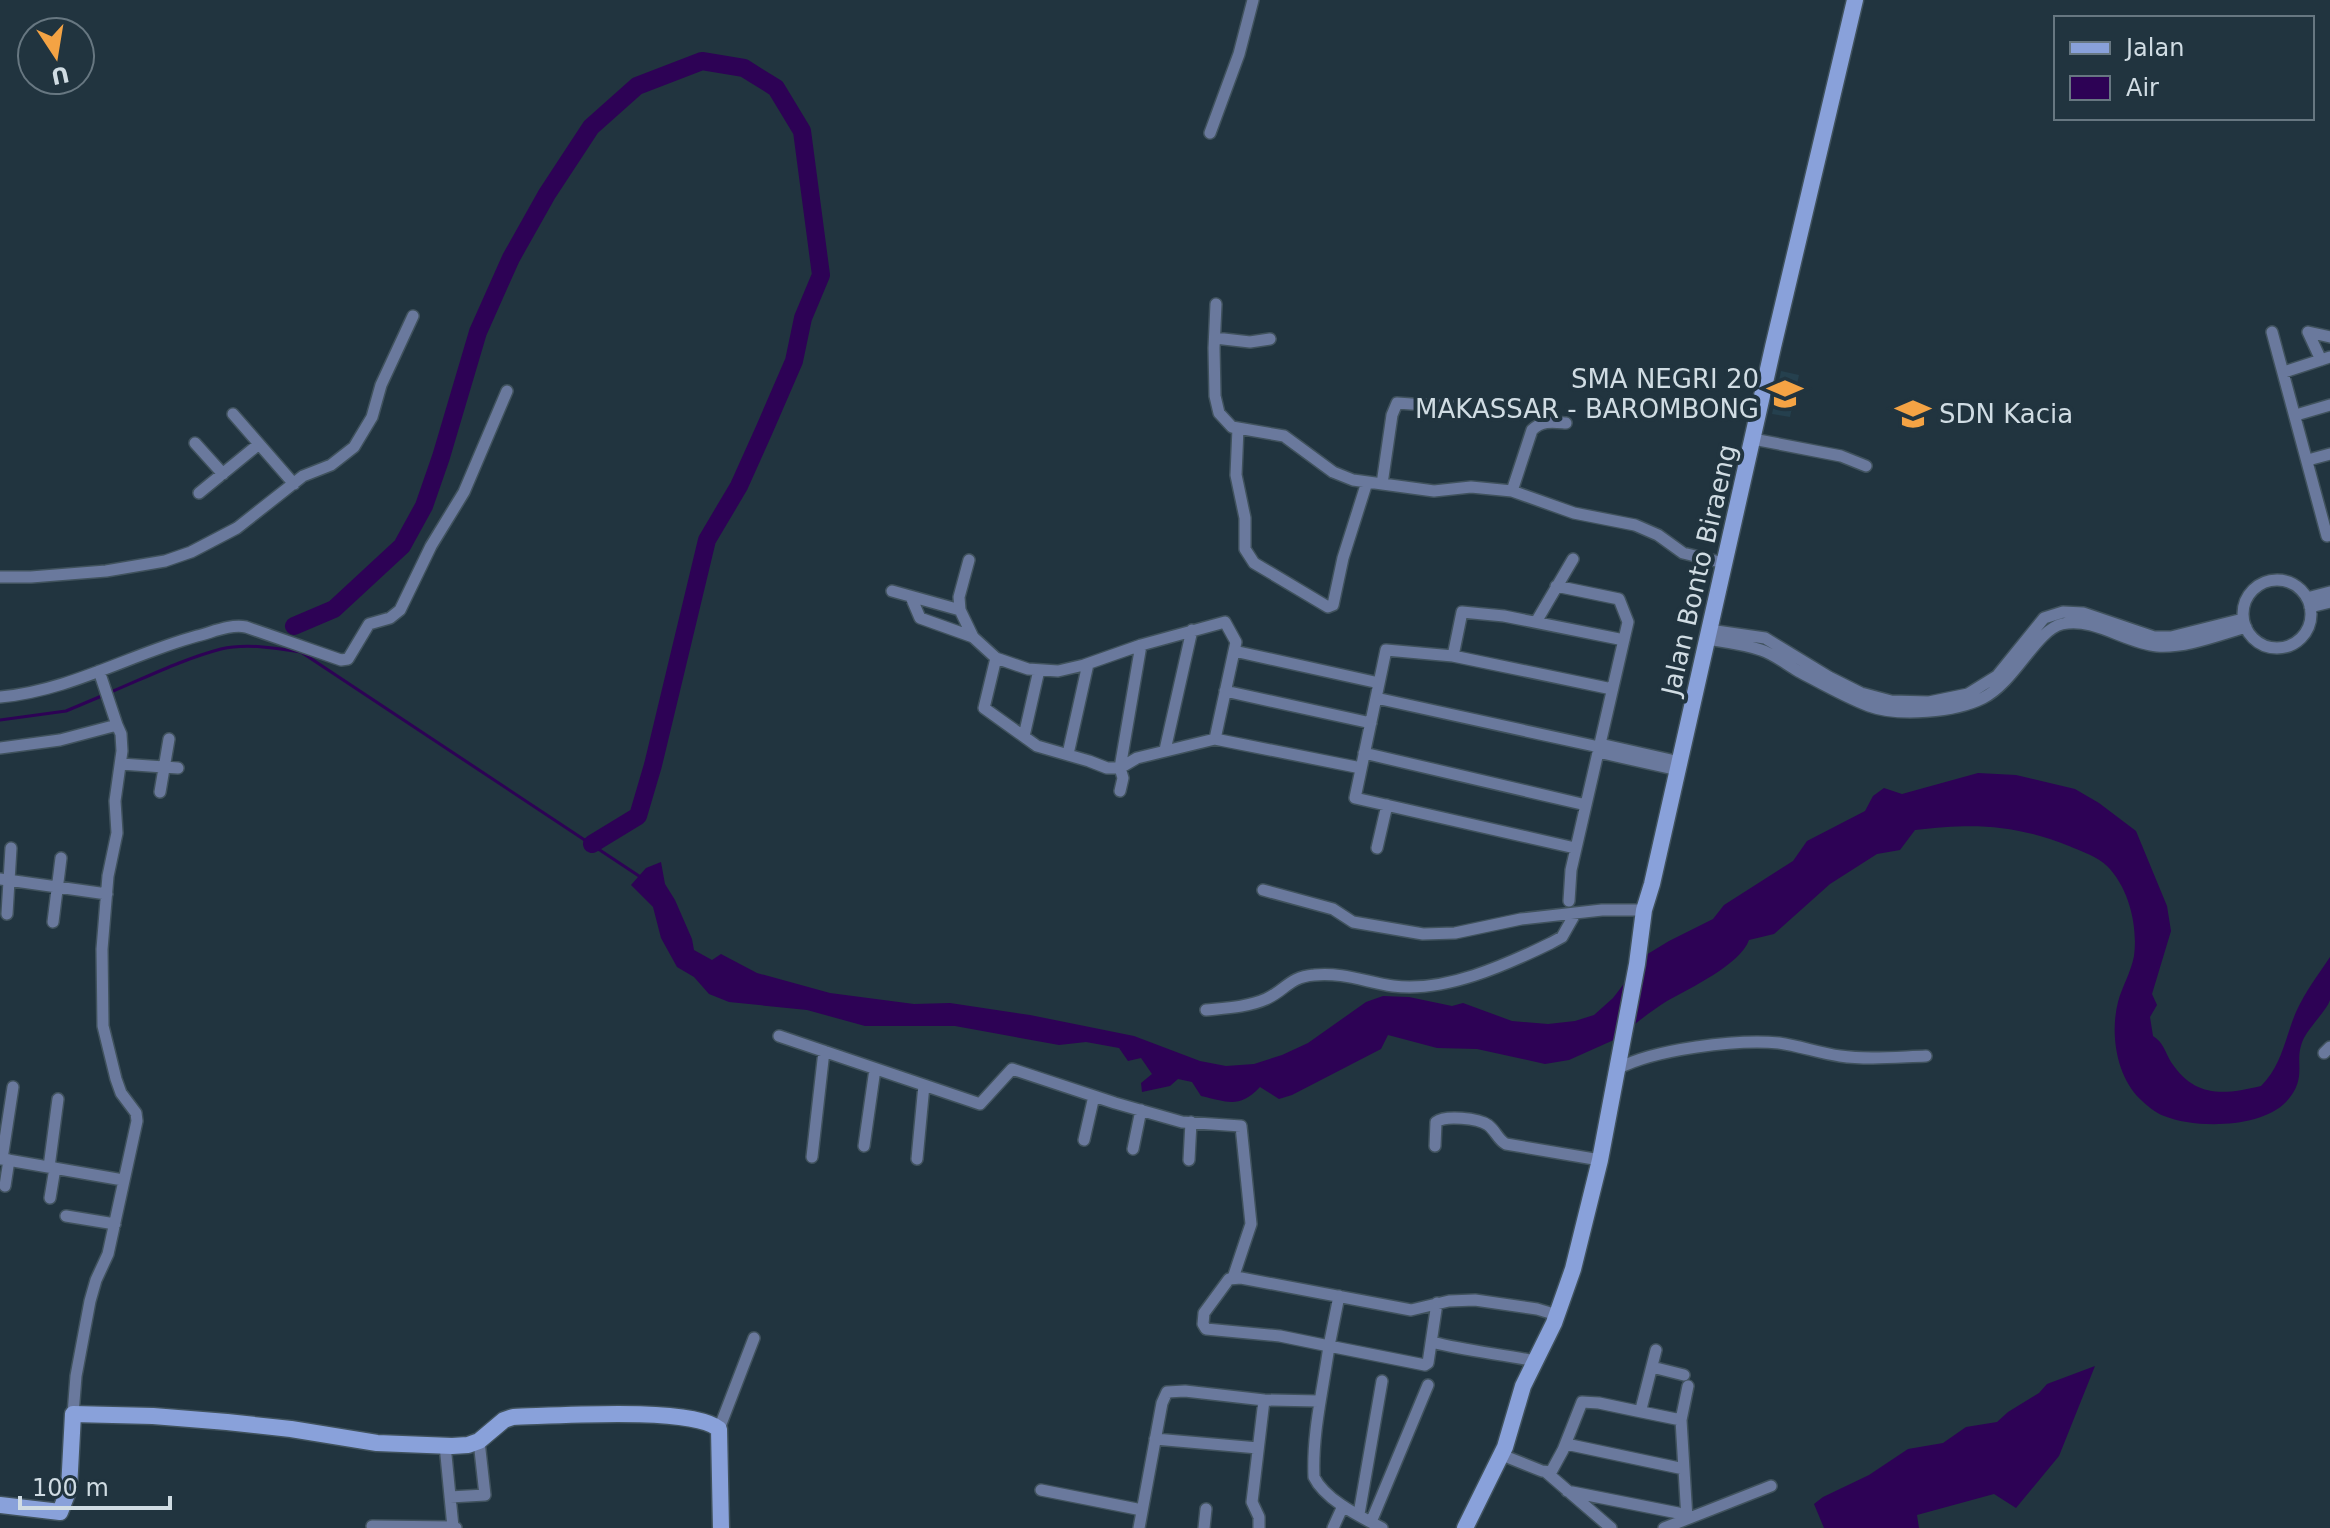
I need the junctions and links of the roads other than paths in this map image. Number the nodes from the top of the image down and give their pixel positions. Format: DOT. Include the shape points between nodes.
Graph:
graph roads {
  1 [pos="1253,0"];
  2 [pos="1855,0"];
  3 [pos="1210,133"];
  4 [pos="1216,304"];
  5 [pos="413,316"];
  6 [pos="2272,332"];
  7 [pos="2330,337"];
  8 [pos="1215,338"];
  9 [pos="1270,339"];
  10 [pos="2325,359"];
  11 [pos="2284,372"];
  12 [pos="507,391"];
  13 [pos="2330,405"];
  14 [pos="1454,407"];
  15 [pos="233,414"];
  16 [pos="2296,415"];
  17 [pos="1566,423"];
  18 [pos="1238,428"];
  19 [pos="1753,439"];
  20 [pos="195,443"];
  21 [pos="259,444"];
  22 [pos="2330,454"];
  23 [pos="2308,460"];
  24 [pos="1866,466"];
  25 [pos="223,474"];
  26 [pos="1367,482"];
  27 [pos="294,484"];
  28 [pos="1382,484"];
  29 [pos="1512,491"];
  30 [pos="199,493"];
  31 [pos="2326,510"];
  32 [pos="2327,536"];
  33 [pos="1573,559"];
  34 [pos="969,560"];
  35 [pos="1724,563"];
  36 [pos="0,577"];
  37 [pos="1556,586"];
  38 [pos="892,591"];
  39 [pos="2330,592"];
  40 [pos="911,597"];
  41 [pos="2308,602"];
  42 [pos="2330,602"];
  43 [pos="960,610"];
  44 [pos="1536,622"];
  45 [pos="2245,623"];
  46 [pos="1192,630"];
  47 [pos="1708,634"];
  48 [pos="973,637"];
  49 [pos="1624,640"];
  50 [pos="1141,645"];
  51 [pos="1234,651"];
  52 [pos="1453,656"];
  53 [pos="996,658"];
  54 [pos="1088,664"];
  55 [pos="1039,670"];
  56 [pos="100,676"];
  57 [pos="1379,683"];
  58 [pos="1612,689"];
  59 [pos="1225,691"];
  60 [pos="0,697"];
  61 [pos="1376,698"];
  62 [pos="115,722"];
  63 [pos="1371,723"];
  64 [pos="1024,736"];
  65 [pos="169,739"];
  66 [pos="1215,739"];
  67 [pos="0,748"];
  68 [pos="1599,748"];
  69 [pos="1165,750"];
  70 [pos="1364,753"];
  71 [pos="1068,754"];
  72 [pos="121,764"];
  73 [pos="1679,766"];
  74 [pos="164,767"];
  75 [pos="178,768"];
  76 [pos="1120,768"];
  77 [pos="1361,768"];
  78 [pos="1120,791"];
  79 [pos="160,792"];
  80 [pos="1387,805"];
  81 [pos="1586,805"];
  82 [pos="11,848"];
  83 [pos="1377,848"];
  84 [pos="1575,848"];
  85 [pos="61,858"];
  86 [pos="5,880"];
  87 [pos="57,886"];
  88 [pos="1263,890"];
  89 [pos="107,894"];
  90 [pos="1569,901"];
  91 [pos="1644,910"];
  92 [pos="7,914"];
  93 [pos="1575,914"];
  94 [pos="53,922"];
  95 [pos="1206,1010"];
  96 [pos="779,1036"];
  97 [pos="824,1051"];
  98 [pos="1926,1056"];
  99 [pos="875,1069"];
  100 [pos="1617,1069"];
  101 [pos="924,1085"];
  102 [pos="13,1087"];
  103 [pos="1094,1096"];
  104 [pos="58,1099"];
  105 [pos="1141,1110"];
  106 [pos="1191,1122"];
  107 [pos="1084,1140"];
  108 [pos="864,1146"];
  109 [pos="1435,1146"];
  110 [pos="1133,1149"];
  111 [pos="812,1157"];
  112 [pos="917,1159"];
  113 [pos="9,1160"];
  114 [pos="1189,1160"];
  115 [pos="1600,1160"];
  116 [pos="52,1168"];
  117 [pos="123,1180"];
  118 [pos="5,1186"];
  119 [pos="50,1198"];
  120 [pos="66,1216"];
  121 [pos="115,1224"];
  122 [pos="1233,1278"];
  123 [pos="1339,1296"];
  124 [pos="1437,1303"];
  125 [pos="1557,1315"];
  126 [pos="754,1338"];
  127 [pos="1432,1342"];
  128 [pos="1329,1346"];
  129 [pos="1656,1350"];
  130 [pos="1535,1361"];
  131 [pos="1652,1367"];
  132 [pos="1382,1381"];
  133 [pos="1428,1385"];
  134 [pos="1264,1400"];
  135 [pos="1319,1401"];
  136 [pos="1637,1411"];
  137 [pos="73,1414"];
  138 [pos="1681,1420"];
  139 [pos="719,1429"];
  140 [pos="1155,1439"];
  141 [pos="479,1441"];
  142 [pos="1566,1444"];
  143 [pos="445,1445"];
  144 [pos="1258,1448"];
  145 [pos="1502,1455"];
  146 [pos="1684,1469"];
  147 [pos="1546,1472"];
  148 [pos="1771,1486"];
  149 [pos="1041,1490"];
  150 [pos="1567,1491"];
  151 [pos="450,1497"];
  152 [pos="0,1505"];
  153 [pos="1343,1506"];
  154 [pos="1206,1509"];
  155 [pos="1142,1510"];
  156 [pos="1359,1514"];
  157 [pos="1687,1519"];
  158 [pos="1377,1525"];
  159 [pos="372,1526"];
  160 [pos="420,1527"];
  161 [pos="455,1527"];
  162 [pos="721,1528"];
  163 [pos="1139,1528"];
  164 [pos="1204,1528"];
  165 [pos="1259,1528"];
  166 [pos="1333,1528"];
  167 [pos="1465,1528"];
  168 [pos="1611,1528"];
  169 [pos="1664,1528"];
  1 -- 3 [label="street"];
  2 -- 19 [label="street, Jalan Bonto Biraeng"];
  4 -- 8 [label="street"];
  5 -- 27 [label="street" via="362,436 342,458"];
  6 -- 11 [label="street"];
  7 -- 10 [label="street" via="2307,333"];
  8 -- 9 [label="street"];
  8 -- 18 [label="street" via="1217,404 1226,422"];
  10 -- 11 [label="street"];
  11 -- 16 [label="street"];
  12 -- 56 [label="street" via="464,492 400,610 369,624 348,659 236,626 177,642"];
  13 -- 16 [label="street"];
  14 -- 28 [label="street" via="1397,403"];
  15 -- 21 [label="street"];
  16 -- 23 [label="street"];
  17 -- 29 [label="street" via="1544,423 1532,430"];
  18 -- 26 [label="street" via="1284,436 1333,472"];
  18 -- 26 [label="street" via="1236,475 1247,555 1328,607 1333,605"];
  19 -- 24 [label="street"];
  19 -- 35 [label="street, Jalan Bonto Biraeng"];
  20 -- 25 [label="street"];
  21 -- 25 [label="street"];
  21 -- 27 [label="street"];
  22 -- 23 [label="street"];
  23 -- 31 [label="street"];
  25 -- 30 [label="street"];
  26 -- 28 [label="street"];
  27 -- 36 [label="street" via="237,528 177,558 106,571"];
  28 -- 29 [label="street" via="1434,491"];
  29 -- 35 [label="street" via="1574,513 1635,525 1683,553"];
  31 -- 32 [label="street"];
  33 -- 37 [label="street"];
  34 -- 43 [label="street"];
  35 -- 47 [label="street, Jalan Bonto Biraeng"];
  37 -- 44 [label="street"];
  37 -- 49 [label="street" via="1619,599 1628,622"];
  38 -- 40 [label="street"];
  39 -- 41 [label="street"];
  40 -- 43 [label="street"];
  40 -- 48 [label="street" via="920,618"];
  41 -- 42 [label="street"];
  41 -- 45 [label="street" via="2286,581 2264,583 2247,598"];
  41 -- 45 [label="street" via="2310,624 2287,647 2264,646"];
  43 -- 48 [label="street"];
  44 -- 49 [label="street"];
  44 -- 52 [label="street" via="1462,612"];
  45 -- 47 [label="street" via="2154,637 2083,613 2063,612 2044,618 1997,676 1968,694 1929,702 1861,693 1765,638"];
  46 -- 50 [label="street"];
  46 -- 51 [label="street" via="1225,622 1236,642"];
  46 -- 69 [label="street"];
  47 -- 73 [label="street, Jalan Bonto Biraeng"];
  48 -- 53 [label="street"];
  49 -- 58 [label="street"];
  50 -- 54 [label="street"];
  50 -- 76 [label="street"];
  51 -- 57 [label="street"];
  51 -- 59 [label="street"];
  52 -- 57 [label="street" via="1386,650"];
  52 -- 58 [label="street"];
  53 -- 55 [label="street"];
  53 -- 64 [label="street" via="984,708"];
  54 -- 55 [label="street"];
  54 -- 71 [label="street"];
  55 -- 64 [label="street"];
  56 -- 60 [label="street"];
  56 -- 62 [label="street"];
  57 -- 61 [label="street"];
  58 -- 68 [label="street"];
  59 -- 63 [label="street"];
  59 -- 66 [label="street"];
  61 -- 63 [label="street"];
  61 -- 68 [label="street"];
  62 -- 67 [label="street" via="60,740"];
  62 -- 72 [label="street" via="121,734"];
  63 -- 70 [label="street"];
  64 -- 71 [label="street" via="1037,746"];
  65 -- 74 [label="street"];
  66 -- 69 [label="street"];
  66 -- 77 [label="street"];
  68 -- 73 [label="street"];
  68 -- 81 [label="street"];
  69 -- 76 [label="street"];
  70 -- 77 [label="street"];
  70 -- 81 [label="street"];
  71 -- 76 [label="street"];
  72 -- 74 [label="street"];
  72 -- 89 [label="street"];
  73 -- 91 [label="street, Jalan Bonto Biraeng"];
  74 -- 75 [label="street"];
  74 -- 79 [label="street"];
  76 -- 78 [label="street"];
  77 -- 80 [label="street" via="1355,798"];
  80 -- 83 [label="street"];
  80 -- 84 [label="street"];
  81 -- 84 [label="street"];
  82 -- 86 [label="street"];
  84 -- 90 [label="street"];
  85 -- 87 [label="street"];
  86 -- 87 [label="street"];
  86 -- 92 [label="street"];
  87 -- 89 [label="street"];
  87 -- 94 [label="street"];
  88 -- 93 [label="street" via="1333,909 1353,922 1423,934"];
  89 -- 117 [label="street" via="103,1026 121,1093 137,1117"];
  91 -- 93 [label="street"];
  91 -- 100 [label="street, Jalan Bonto Biraeng"];
  93 -- 95 [label="street" via="1562,937 1451,982 1394,986 1344,975 1314,975 1292,980 1259,1002"];
  96 -- 97 [label="street"];
  97 -- 99 [label="street"];
  97 -- 111 [label="street"];
  98 -- 100 [label="street" via="1840,1056 1743,1042 1652,1056"];
  99 -- 101 [label="street"];
  99 -- 108 [label="street"];
  100 -- 115 [label="street, Jalan Bonto Biraeng"];
  101 -- 103 [label="street" via="980,1104 1012,1069"];
  101 -- 112 [label="street"];
  102 -- 113 [label="street" via="2,1159"];
  103 -- 105 [label="street"];
  103 -- 107 [label="street"];
  104 -- 116 [label="street"];
  105 -- 106 [label="street"];
  105 -- 110 [label="street"];
  106 -- 114 [label="street"];
  106 -- 122 [label="street" via="1241,1126 1251,1224"];
  109 -- 115 [label="street" via="1436,1122 1448,1118 1484,1123 1506,1144"];
  113 -- 116 [label="street"];
  113 -- 118 [label="street"];
  115 -- 125 [label="street, Jalan Bonto Biraeng"];
  116 -- 117 [label="street"];
  116 -- 119 [label="street"];
  117 -- 121 [label="street"];
  120 -- 121 [label="street"];
  121 -- 137 [label="street" via="90,1301"];
  122 -- 123 [label="street"];
  122 -- 128 [label="street" via="1204,1313 1206,1329"];
  123 -- 124 [label="street" via="1411,1310"];
  123 -- 128 [label="street"];
  124 -- 125 [label="street" via="1475,1300"];
  124 -- 127 [label="street"];
  125 -- 130 [label="street, Jalan Bonto Biraeng"];
  126 -- 139 [label="street"];
  127 -- 128 [label="street" via="1425,1365"];
  127 -- 130 [label="street"];
  128 -- 135 [label="street"];
  129 -- 131 [label="street"];
  130 -- 145 [label="street, Jalan Bonto Biraeng"];
  131 -- 136 [label="street"];
  131 -- 138 [label="street" via="1686,1381"];
  132 -- 156 [label="street"];
  133 -- 158 [label="street"];
  134 -- 135 [label="street"];
  134 -- 140 [label="street" via="1171,1390 1162,1403"];
  134 -- 144 [label="street"];
  135 -- 153 [label="street" via="1314,1477"];
  136 -- 138 [label="street"];
  136 -- 142 [label="street" via="1582,1402"];
  137 -- 143 [label="street" via="227,1422 377,1443"];
  137 -- 152 [label="street" via="69,1489 60,1512"];
  138 -- 146 [label="street"];
  139 -- 141 [label="street" via="639,1414 513,1417"];
  139 -- 162 [label="street"];
  140 -- 144 [label="street"];
  140 -- 155 [label="street"];
  141 -- 143 [label="street"];
  141 -- 151 [label="street" via="485,1495"];
  142 -- 146 [label="street"];
  142 -- 147 [label="street" via="1552,1471"];
  143 -- 151 [label="street"];
  144 -- 165 [label="street" via="1252,1502"];
  145 -- 147 [label="street"];
  145 -- 167 [label="street, Jalan Bonto Biraeng"];
  146 -- 157 [label="street"];
  147 -- 150 [label="street"];
  148 -- 157 [label="street"];
  149 -- 155 [label="street"];
  150 -- 157 [label="street"];
  150 -- 168 [label="street"];
  151 -- 161 [label="street"];
  153 -- 156 [label="street"];
  153 -- 166 [label="street"];
  154 -- 164 [label="street"];
  155 -- 163 [label="street"];
  156 -- 158 [label="street"];
  157 -- 169 [label="street"];
  159 -- 160 [label="street"];
  160 -- 161 [label="street"];
}
